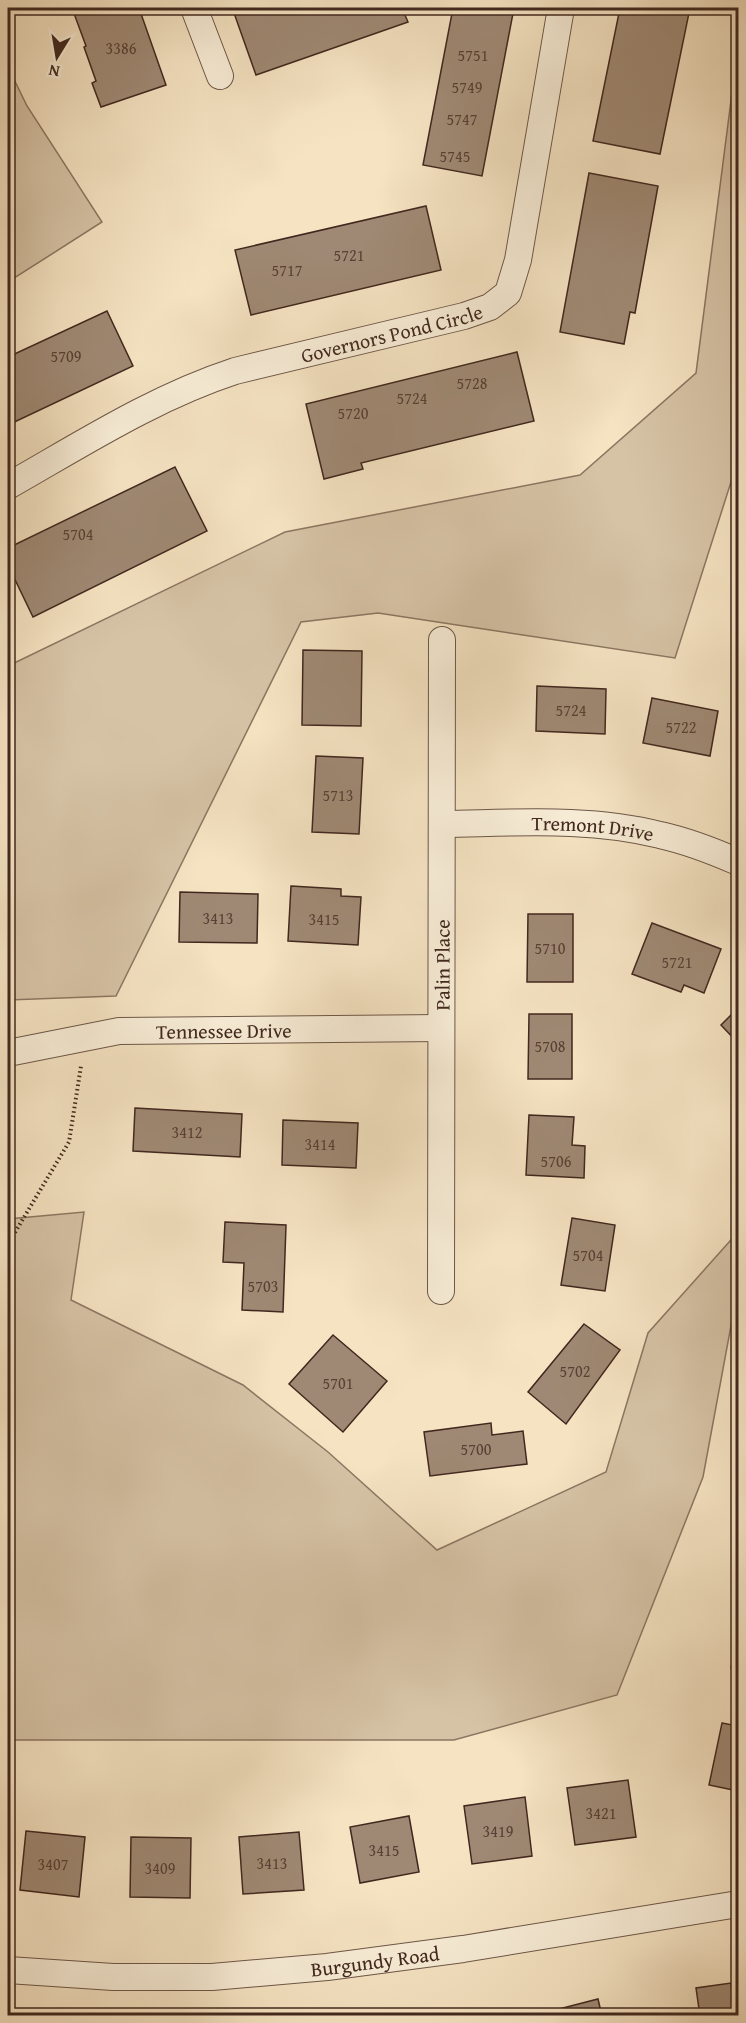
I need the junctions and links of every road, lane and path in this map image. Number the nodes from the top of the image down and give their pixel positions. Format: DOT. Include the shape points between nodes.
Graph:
graph roads {
  1 [pos="194,8"];
  2 [pos="561,8"];
  3 [pos="220,76"];
  4 [pos="8,486"];
  5 [pos="442,640"];
  6 [pos="443,824"];
  7 [pos="738,862"];
  8 [pos="441,1028"];
  9 [pos="78,1038"];
  10 [pos="8,1053"];
  11 [pos="8,1244"];
  12 [pos="441,1291"];
  13 [pos="738,1904"];
  14 [pos="8,1970"];
  1 -- 3 [label="street"];
  2 -- 4 [label="street, Governors Pond Circle" via="518,260 508,293 490,307 464,316 198,383 156,402"];
  5 -- 6 [label="street, Palin Place"];
  6 -- 7 [label="street, Tremont Drive" via="552,822 613,826 681,840"];
  6 -- 8 [label="street, Palin Place"];
  8 -- 9 [label="street, Tennessee Drive" via="119,1031"];
  8 -- 12 [label="street, Palin Place"];
  9 -- 10 [label="street, Tennessee Drive"];
  9 -- 11 [label="path" via="81,1065 69,1142"];
  13 -- 14 [label="street, Burgundy Road" via="327,1967 201,1977 113,1977"];
}
